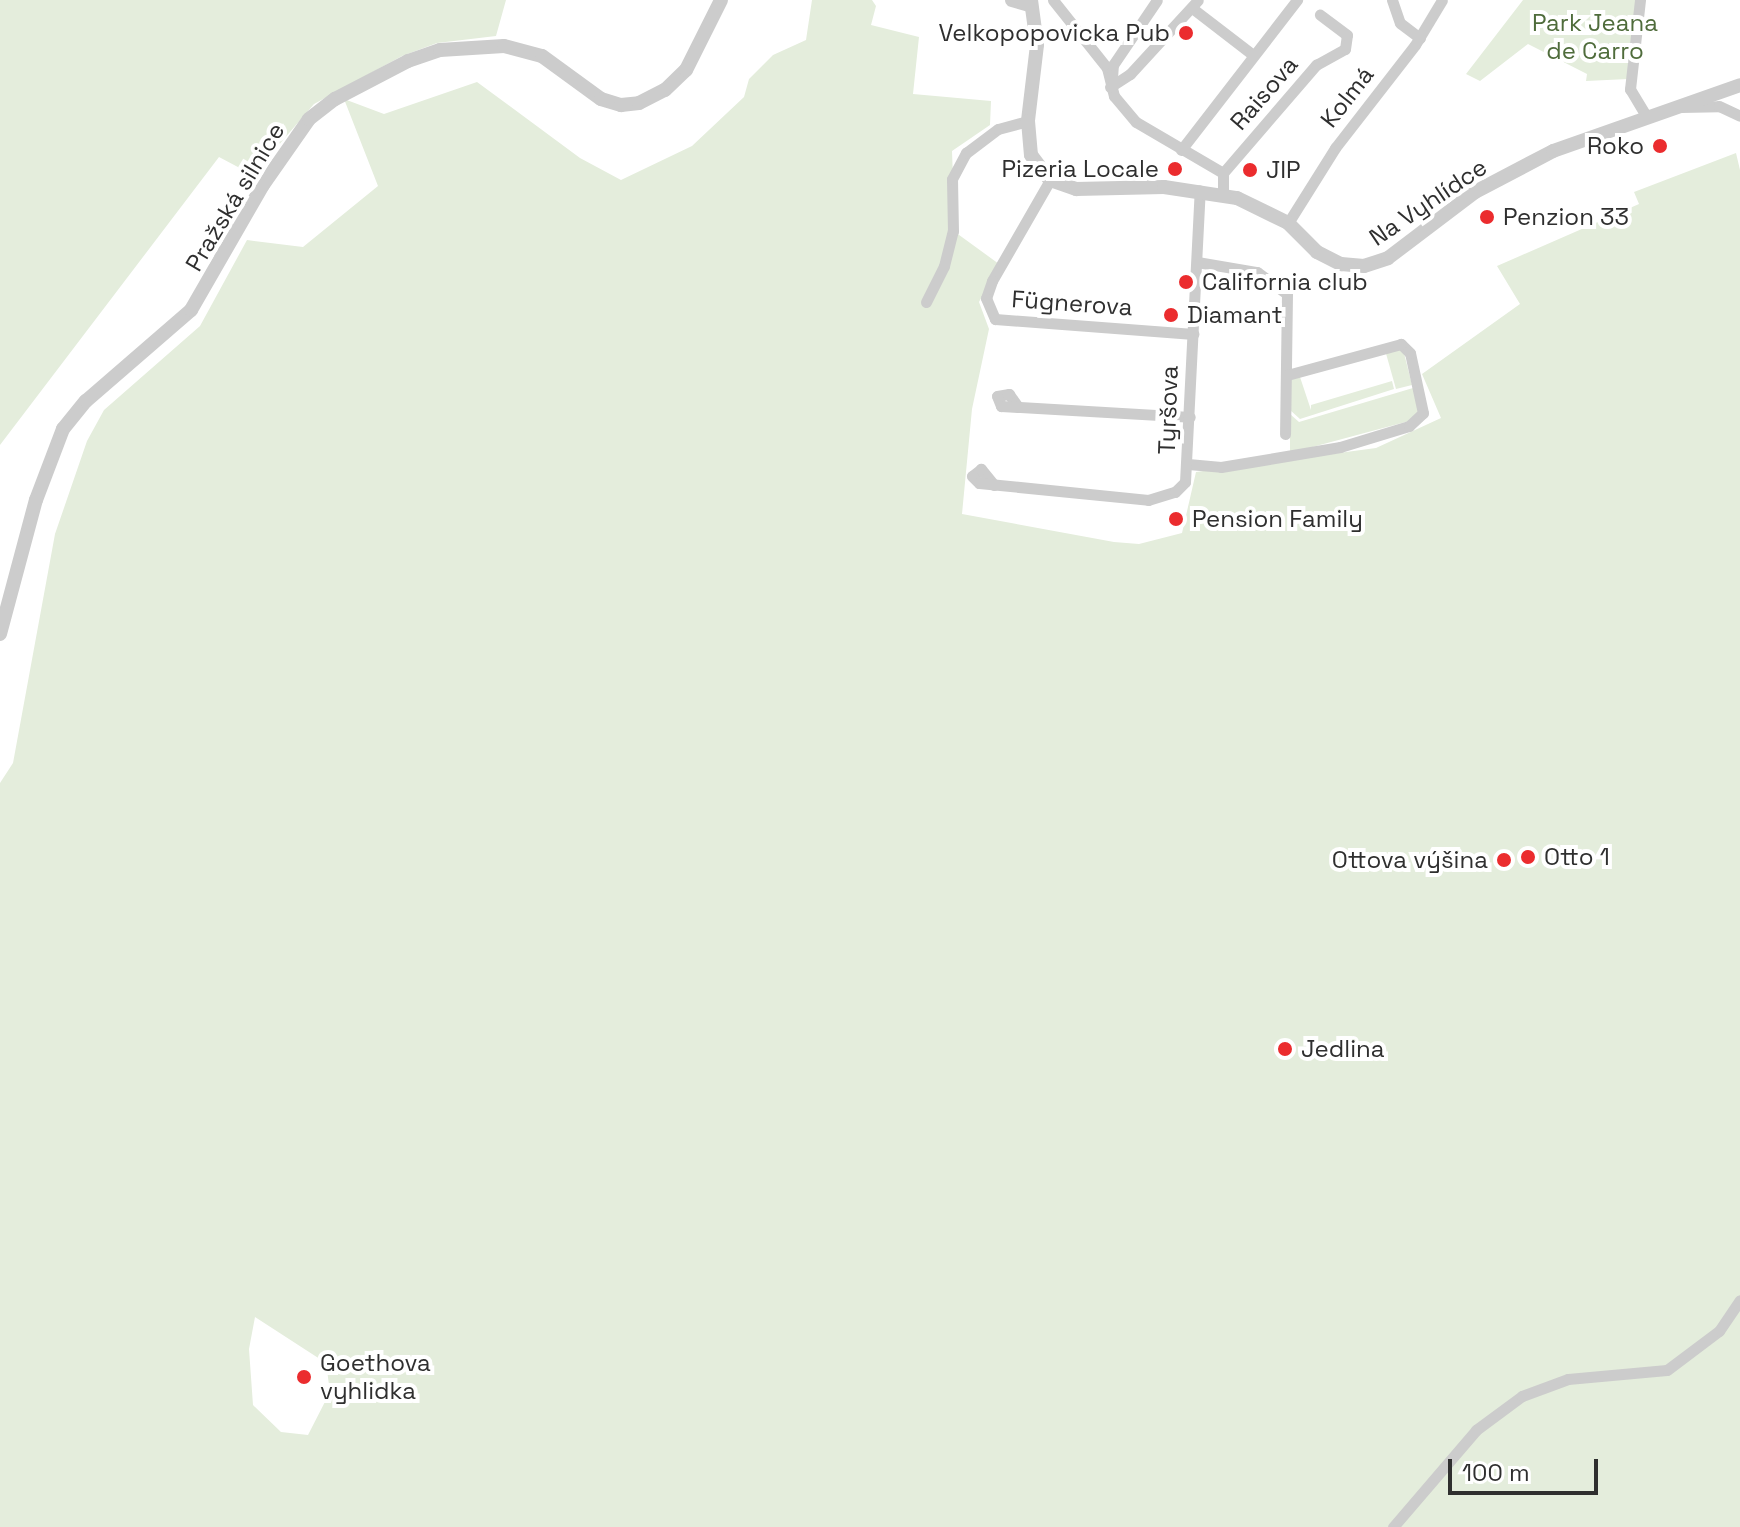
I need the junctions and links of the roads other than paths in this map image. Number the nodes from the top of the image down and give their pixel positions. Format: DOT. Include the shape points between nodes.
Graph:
graph roads {
  1 [pos="721,0"];
  2 [pos="1012,0"];
  3 [pos="1053,0"];
  4 [pos="1157,0"];
  5 [pos="1297,0"];
  6 [pos="1392,0"];
  7 [pos="1442,0"];
  8 [pos="1640,0"];
  9 [pos="1030,2"];
  10 [pos="1195,4"];
  11 [pos="1320,15"];
  12 [pos="1420,38"];
  13 [pos="1252,54"];
  14 [pos="1740,85"];
  15 [pos="1110,87"];
  16 [pos="1676,105"];
  17 [pos="1646,116"];
  18 [pos="1740,116"];
  19 [pos="1028,121"];
  20 [pos="1181,150"];
  21 [pos="1223,173"];
  22 [pos="1050,180"];
  23 [pos="1200,190"];
  24 [pos="1223,194"];
  25 [pos="1288,223"];
  26 [pos="1197,262"];
  27 [pos="926,302"];
  28 [pos="1193,334"];
  29 [pos="1287,375"];
  30 [pos="1018,407"];
  31 [pos="1190,417"];
  32 [pos="1285,434"];
  33 [pos="1188,464"];
  34 [pos="994,485"];
  35 [pos="0,634"];
  36 [pos="1740,1300"];
  37 [pos="1393,1527"];
  1 -- 35 [label="street, Pražská silnice" via="686,70 665,90 639,103 601,99 542,56 504,46 440,50 408,61 335,99 309,119 263,185 191,310 86,401 63,429 36,500"];
  2 -- 9 [label="street"];
  3 -- 15 [label="street" via="1107,68"];
  4 -- 15 [label="street" via="1113,65"];
  5 -- 13 [label="street, Raisova"];
  6 -- 12 [label="street" via="1400,23"];
  7 -- 12 [label="street, Kolmá"];
  8 -- 17 [label="street" via="1630,89"];
  9 -- 19 [label="street" via="1037,45"];
  10 -- 13 [label="street, Raisova"];
  10 -- 15 [label="street" via="1130,74"];
  11 -- 21 [label="street, Raisova" via="1347,35 1345,49 1316,65"];
  12 -- 25 [label="street, Kolmá" via="1335,148"];
  13 -- 20 [label="street, Raisova"];
  14 -- 16 [label="street, Na Vyhlídce"];
  15 -- 20 [label="street" via="1136,122"];
  16 -- 17 [label="street, Na Vyhlídce"];
  16 -- 18 [label="street" via="1690,110 1719,106"];
  17 -- 25 [label="street, Na Vyhlídce" via="1553,151 1475,192 1376,264 1341,264 1317,252"];
  19 -- 22 [label="street" via="1031,155"];
  19 -- 27 [label="street" via="998,129 966,153 952,179 953,231 944,266"];
  20 -- 21 [label="street"];
  21 -- 24 [label="street"];
  22 -- 23 [label="street, Na Vyhlídce" via="1076,189"];
  22 -- 28 [label="street, Fügnerova" via="992,281 986,298 995,319"];
  23 -- 24 [label="street, Na Vyhlídce"];
  23 -- 26 [label="street, Tyršova"];
  24 -- 25 [label="street, Na Vyhlídce"];
  26 -- 28 [label="street, Tyršova"];
  26 -- 29 [label="street" via="1257,272 1283,288"];
  28 -- 31 [label="street, Tyršova"];
  29 -- 32 [label="street"];
  29 -- 33 [label="street" via="1401,344 1410,353 1423,413 1409,426 1340,447 1221,467"];
  30 -- 31 [label="street"];
  31 -- 33 [label="street, Tyršova"];
  33 -- 34 [label="street, Tyršova" via="1185,482 1161,499"];
  36 -- 37 [label="street" via="1719,1331 1667,1370 1568,1379 1522,1396 1476,1430"];
}
